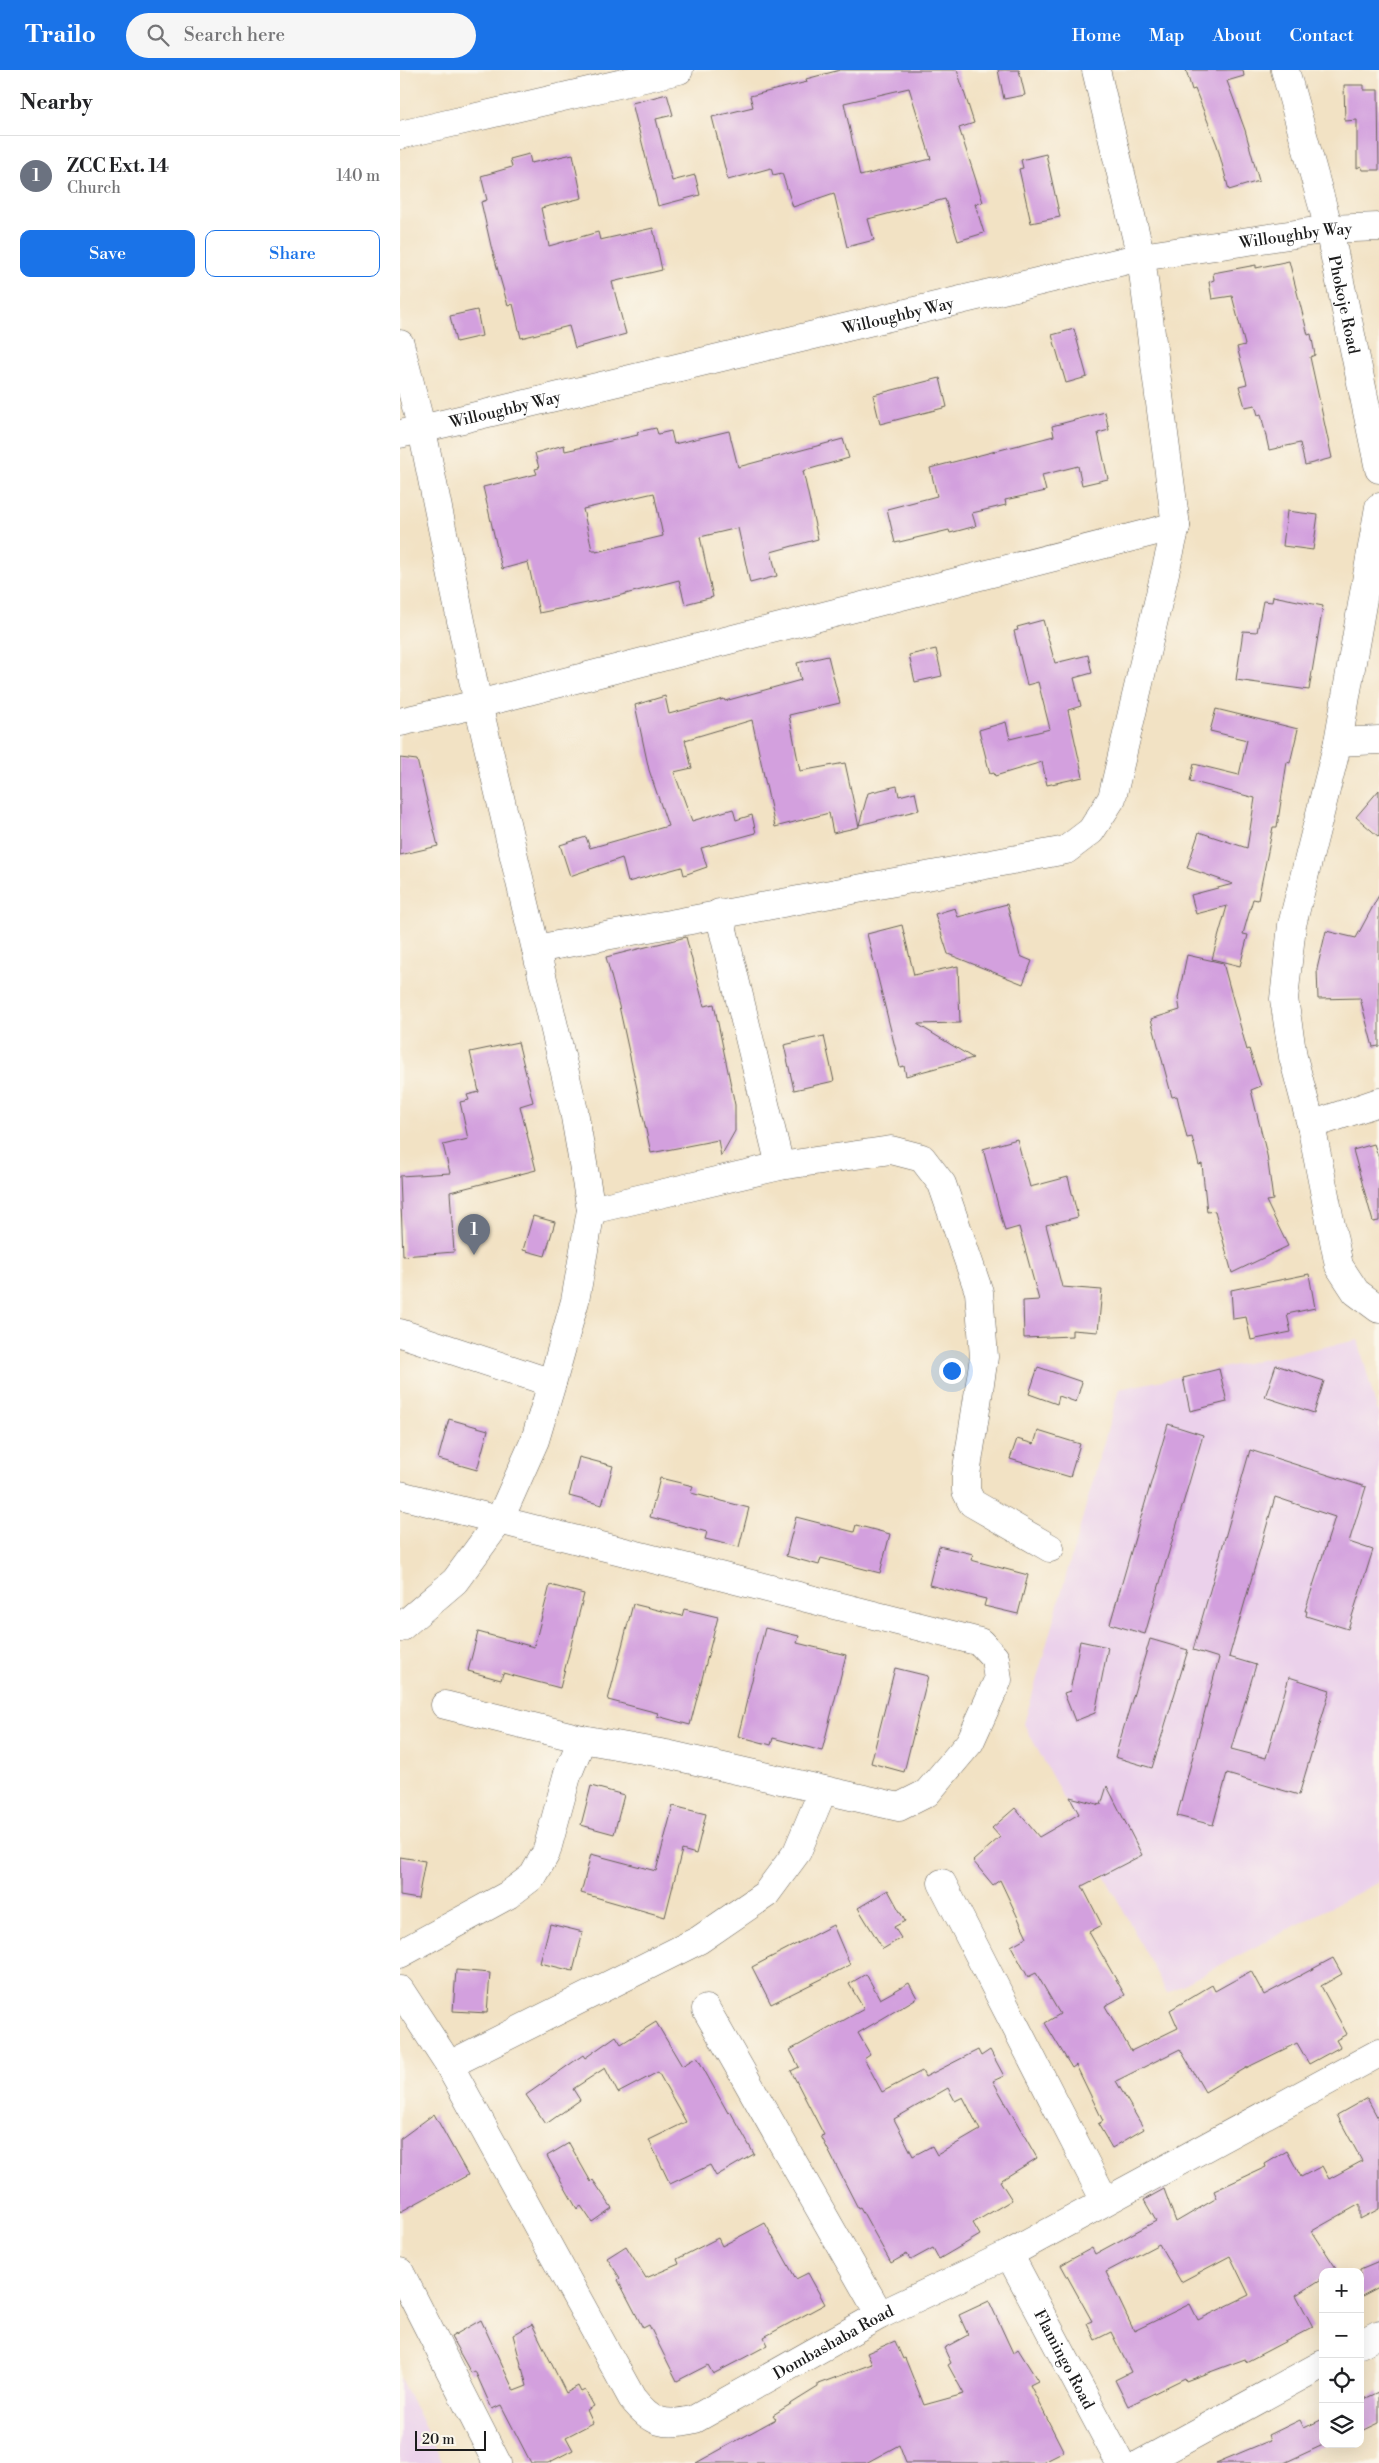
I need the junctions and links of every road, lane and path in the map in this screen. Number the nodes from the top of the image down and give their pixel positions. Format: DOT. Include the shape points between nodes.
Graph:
graph roads {
  1 [pos="679,70"];
  2 [pos="1096,70"];
  3 [pos="1285,70"];
  4 [pos="400,135"];
  5 [pos="1379,227"];
  6 [pos="1328,229"];
  7 [pos="1141,257"];
  8 [pos="400,344"];
  9 [pos="411,432"];
  10 [pos="1379,469"];
  11 [pos="1379,507"];
  12 [pos="1176,526"];
  13 [pos="478,704"];
  14 [pos="400,722"];
  15 [pos="1379,740"];
  16 [pos="1338,742"];
  17 [pos="720,914"];
  18 [pos="536,949"];
  19 [pos="1379,1102"];
  20 [pos="1311,1125"];
  21 [pos="780,1166"];
  22 [pos="591,1210"];
  23 [pos="1379,1309"];
  24 [pos="400,1333"];
  25 [pos="552,1383"];
  26 [pos="400,1495"];
  27 [pos="499,1521"];
  28 [pos="1050,1548"];
  29 [pos="400,1628"];
  30 [pos="445,1705"];
  31 [pos="582,1739"];
  32 [pos="823,1790"];
  33 [pos="942,1882"];
  34 [pos="400,1954"];
  35 [pos="400,1990"];
  36 [pos="706,2009"];
  37 [pos="1379,2053"];
  38 [pos="449,2065"];
  39 [pos="1105,2202"];
  40 [pos="1009,2254"];
  41 [pos="400,2272"];
  42 [pos="880,2315"];
  43 [pos="1379,2334"];
  44 [pos="1364,2342"];
  45 [pos="1319,2366"];
  46 [pos="497,2463"];
  47 [pos="1120,2463"];
  48 [pos="1142,2463"];
  1 -- 4 [label="street"];
  2 -- 7 [label="street"];
  3 -- 6 [label="street, Phokoje Road"];
  5 -- 6 [label="street, Willoughby Way"];
  6 -- 7 [label="street, Willoughby Way"];
  6 -- 10 [label="street, Phokoje Road"];
  7 -- 9 [label="street, Willoughby Way"];
  7 -- 12 [label="street"];
  8 -- 9 [label="street"];
  9 -- 13 [label="street"];
  11 -- 16 [label="street"];
  12 -- 13 [label="street"];
  12 -- 17 [label="street" via="1112,798 1091,831 1066,850"];
  13 -- 14 [label="street"];
  13 -- 18 [label="street"];
  15 -- 16 [label="street"];
  16 -- 20 [label="street" via="1292,925 1284,999"];
  17 -- 18 [label="street"];
  17 -- 21 [label="street"];
  18 -- 22 [label="street" via="574,1111"];
  19 -- 20 [label="street"];
  20 -- 23 [label="street" via="1339,1266 1356,1292"];
  21 -- 22 [label="street"];
  21 -- 28 [label="street" via="891,1150 922,1158 942,1184 978,1292 984,1357 966,1492 972,1503"];
  22 -- 25 [label="street" via="575,1301"];
  24 -- 25 [label="street"];
  25 -- 27 [label="street" via="535,1440"];
  26 -- 27 [label="street"];
  27 -- 29 [label="street" via="456,1581"];
  27 -- 32 [label="street" via="980,1642 995,1658 998,1680 970,1742 927,1793 899,1807"];
  30 -- 31 [label="street"];
  31 -- 32 [label="street" via="666,1754"];
  31 -- 34 [label="street" via="567,1776 546,1853 533,1876 508,1895"];
  32 -- 38 [label="street" via="797,1852 766,1894 700,1940"];
  33 -- 39 [label="street"];
  35 -- 38 [label="street"];
  36 -- 42 [label="street"];
  37 -- 39 [label="street, Dombashaba Road"];
  38 -- 42 [label="street, Dombashaba Road" via="632,2398 643,2412 658,2422 675,2424 695,2419"];
  39 -- 40 [label="street, Dombashaba Road"];
  40 -- 42 [label="street, Dombashaba Road"];
  40 -- 47 [label="street, Flamingo Road"];
  41 -- 46 [label="street"];
  43 -- 44 [label="street"];
  45 -- 48 [label="street"];
}
